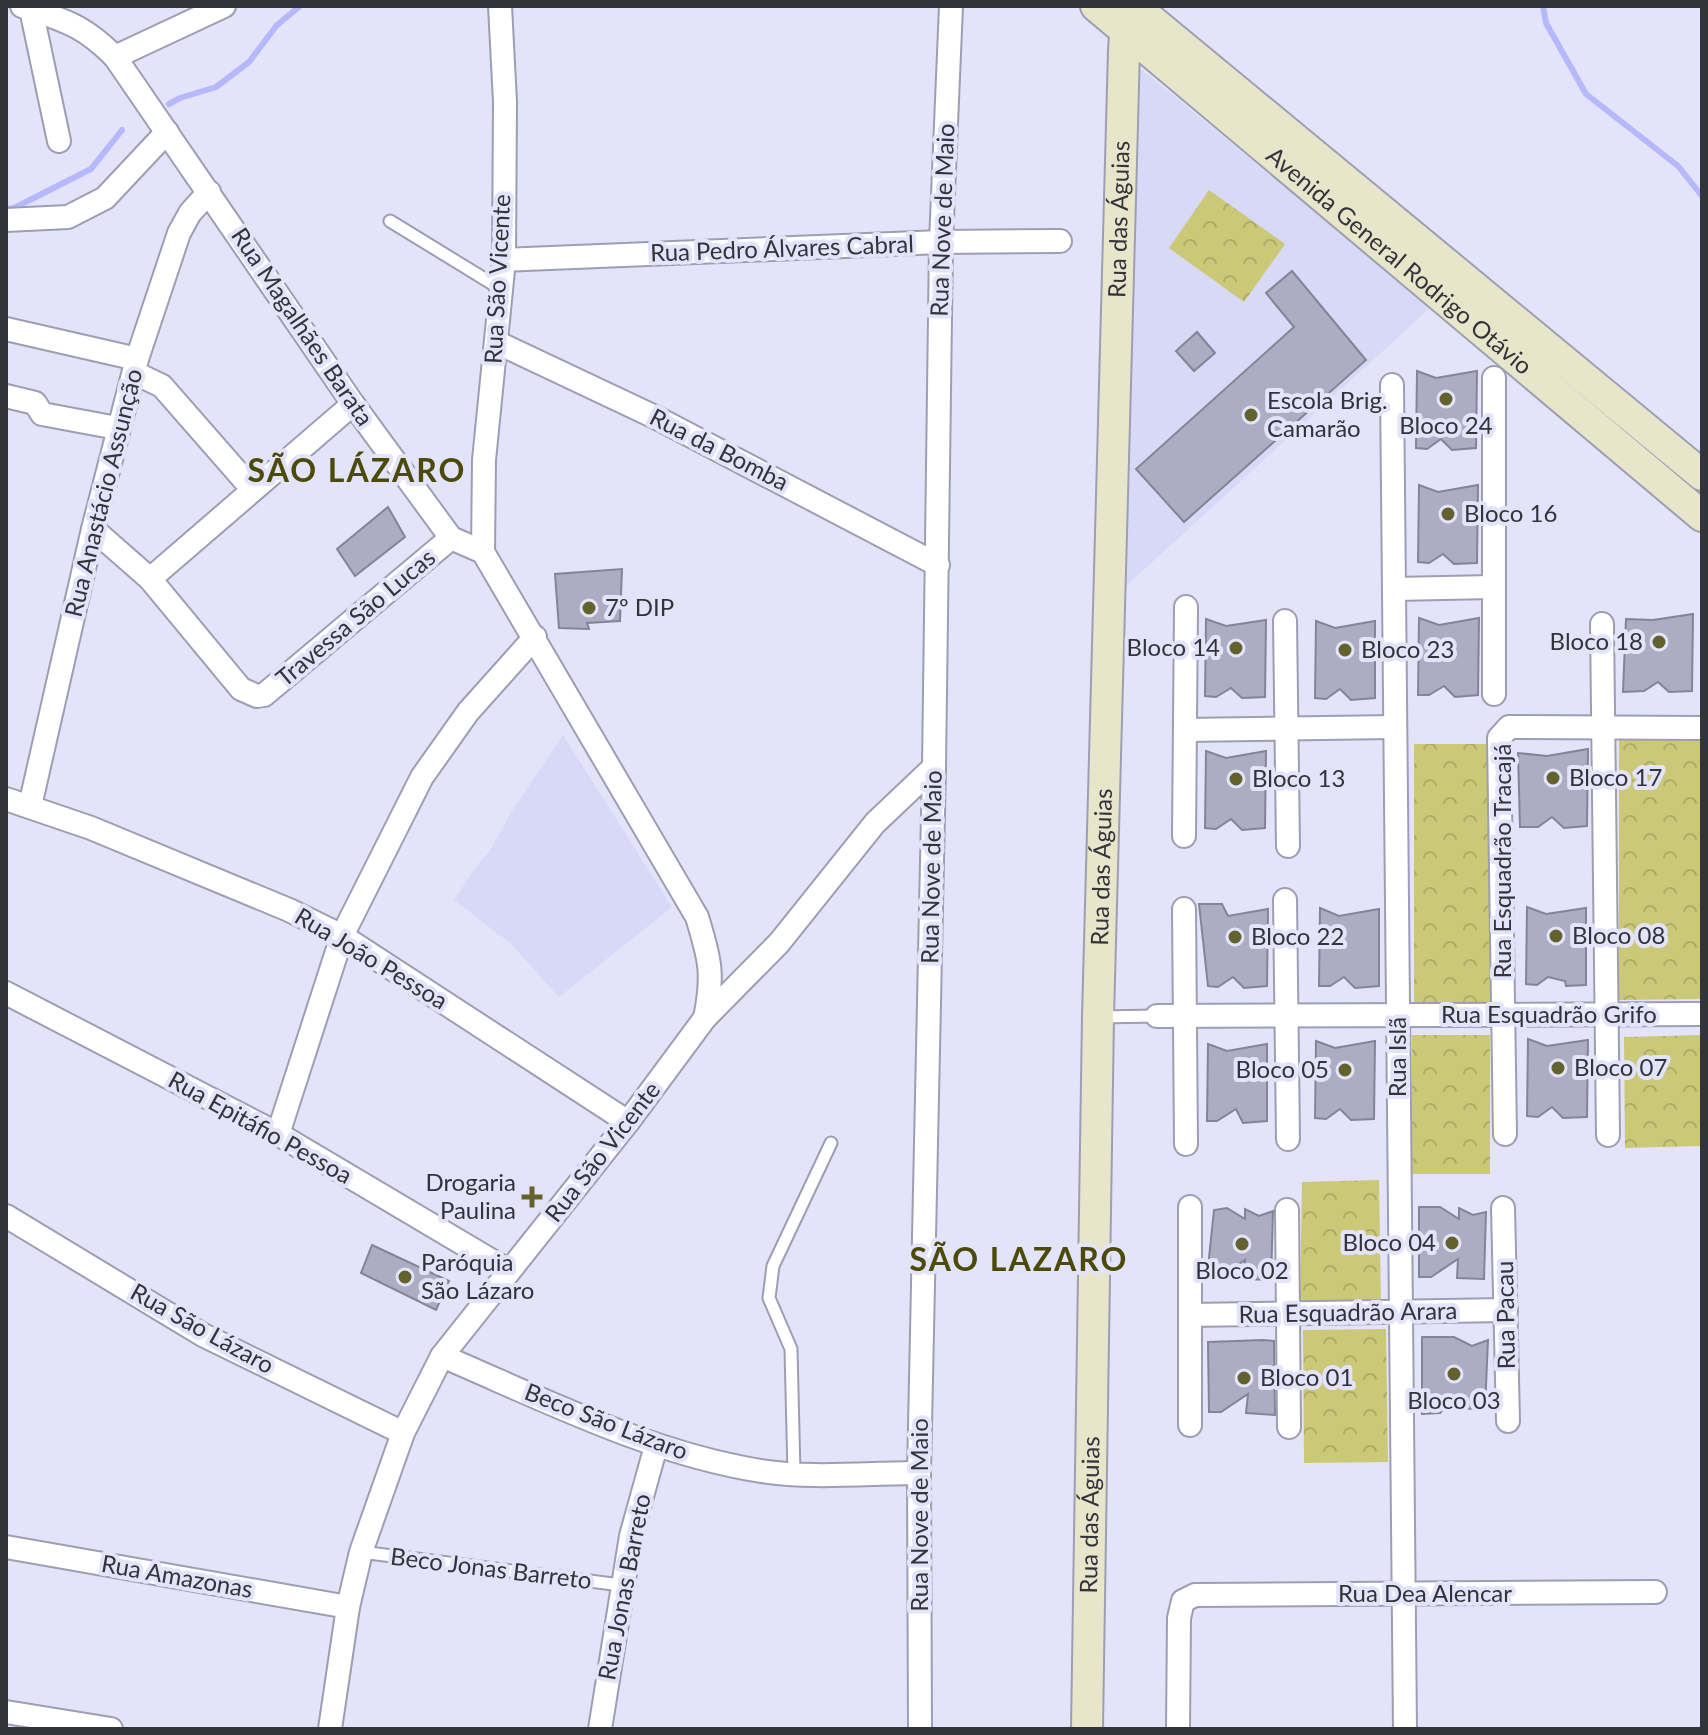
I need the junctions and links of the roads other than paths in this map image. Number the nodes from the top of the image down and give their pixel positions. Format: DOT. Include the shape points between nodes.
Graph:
graph roads {
  1 [pos="224,6"];
  2 [pos="500,6"];
  3 [pos="951,6"];
  4 [pos="1096,6"];
  5 [pos="27,8"];
  6 [pos="1129,14"];
  7 [pos="179,16"];
  8 [pos="115,57"];
  9 [pos="167,132"];
  10 [pos="59,141"];
  11 [pos="1298,158"];
  12 [pos="209,192"];
  13 [pos="6,220"];
  14 [pos="390,221"];
  15 [pos="1060,241"];
  16 [pos="941,242"];
  17 [pos="504,260"];
  18 [pos="501,289"];
  19 [pos="6,329"];
  20 [pos="496,342"];
  21 [pos="136,366"];
  22 [pos="1494,378"];
  23 [pos="1392,385"];
  24 [pos="6,396"];
  25 [pos="353,404"];
  26 [pos="117,428"];
  27 [pos="1702,475"];
  28 [pos="253,490"];
  29 [pos="1702,516"];
  30 [pos="93,529"];
  31 [pos="451,538"];
  32 [pos="483,552"];
  33 [pos="938,565"];
  34 [pos="150,579"];
  35 [pos="1493,587"];
  36 [pos="1394,589"];
  37 [pos="1186,607"];
  38 [pos="1285,621"];
  39 [pos="1602,624"];
  40 [pos="535,637"];
  41 [pos="1494,694"];
  42 [pos="1395,727"];
  43 [pos="1702,728"];
  44 [pos="1286,729"];
  45 [pos="1603,729"];
  46 [pos="1185,730"];
  47 [pos="934,767"];
  48 [pos="6,799"];
  49 [pos="30,806"];
  50 [pos="1184,836"];
  51 [pos="1288,846"];
  52 [pos="1285,900"];
  53 [pos="1184,909"];
  54 [pos="342,936"];
  55 [pos="10,999"];
  56 [pos="1702,1014"];
  57 [pos="1503,1015"];
  58 [pos="1607,1015"];
  59 [pos="1157,1016"];
  60 [pos="1186,1016"];
  61 [pos="1286,1016"];
  62 [pos="1398,1016"];
  63 [pos="1098,1017"];
  64 [pos="705,1018"];
  65 [pos="628,1122"];
  66 [pos="278,1134"];
  67 [pos="1505,1134"];
  68 [pos="1608,1135"];
  69 [pos="1288,1139"];
  70 [pos="831,1143"];
  71 [pos="1186,1144"];
  72 [pos="1190,1207"];
  73 [pos="1503,1208"];
  74 [pos="1287,1210"];
  75 [pos="6,1216"];
  76 [pos="509,1271"];
  77 [pos="1506,1310"];
  78 [pos="1400,1312"];
  79 [pos="1288,1313"];
  80 [pos="1190,1315"];
  81 [pos="442,1356"];
  82 [pos="1508,1421"];
  83 [pos="1190,1425"];
  84 [pos="1289,1427"];
  85 [pos="403,1433"];
  86 [pos="656,1446"];
  87 [pos="919,1473"];
  88 [pos="794,1474"];
  89 [pos="6,1547"];
  90 [pos="361,1552"];
  91 [pos="621,1585"];
  92 [pos="1655,1592"];
  93 [pos="1404,1595"];
  94 [pos="348,1607"];
  95 [pos="6,1712"];
  96 [pos="111,1729"];
  97 [pos="330,1729"];
  98 [pos="600,1729"];
  99 [pos="920,1729"];
  100 [pos="1087,1729"];
  101 [pos="1178,1729"];
  102 [pos="1405,1729"];
  1 -- 7 [label="street"];
  2 -- 17 [label="street, Rua São Vicente"];
  3 -- 16 [label="street, Rua Nove de Maio"];
  4 -- 6 [label="street, Avenida General Rodrigo Otávio"];
  5 -- 8 [label="street, Rua Magalhães Barata" via="79,26"];
  5 -- 10 [label="street"];
  6 -- 11 [label="street, Avenida General Rodrigo Otávio"];
  6 -- 63 [label="street, Rua das Águias"];
  7 -- 8 [label="street"];
  8 -- 9 [label="street, Rua Magalhães Barata"];
  9 -- 12 [label="street, Rua Magalhães Barata"];
  9 -- 13 [label="street" via="105,198 68,217"];
  11 -- 27 [label="street, Avenida General Rodrigo Otávio"];
  11 -- 29 [label="street, Avenida General Rodrigo Otávio"];
  12 -- 21 [label="street, Rua Anastácio Assunção" via="179,233"];
  12 -- 25 [label="street, Rua Magalhães Barata"];
  14 -- 18 [label="lane"];
  15 -- 16 [label="street, Rua Pedro Álvares Cabral"];
  16 -- 17 [label="street, Rua Pedro Álvares Cabral"];
  16 -- 33 [label="street, Rua Nove de Maio"];
  17 -- 18 [label="street, Rua São Vicente"];
  18 -- 20 [label="street, Rua São Vicente"];
  19 -- 21 [label="street"];
  20 -- 32 [label="street, Rua São Vicente" via="484,460"];
  20 -- 33 [label="street, Rua da Bomba" via="657,418"];
  21 -- 26 [label="street, Rua Anastácio Assunção"];
  21 -- 28 [label="street" via="162,386"];
  22 -- 35 [label="street"];
  23 -- 36 [label="street, Rua Islã"];
  24 -- 26 [label="street" via="35,403 42,414"];
  25 -- 28 [label="street"];
  25 -- 31 [label="street, Rua Magalhães Barata"];
  26 -- 30 [label="street, Rua Anastácio Assunção"];
  28 -- 34 [label="street"];
  30 -- 34 [label="street, Travessa São Lucas"];
  30 -- 49 [label="street, Rua Anastácio Assunção"];
  31 -- 32 [label="street"];
  31 -- 34 [label="street, Travessa São Lucas" via="257,696 241,689"];
  32 -- 40 [label="street"];
  33 -- 47 [label="street, Rua Nove de Maio"];
  35 -- 36 [label="street"];
  35 -- 41 [label="street"];
  36 -- 42 [label="street, Rua Islã"];
  37 -- 46 [label="street"];
  38 -- 44 [label="street"];
  39 -- 45 [label="street"];
  40 -- 54 [label="street" via="468,712 422,777"];
  40 -- 64 [label="street" via="697,917 712,983"];
  42 -- 44 [label="street"];
  42 -- 62 [label="street, Rua Islã"];
  43 -- 45 [label="street"];
  44 -- 46 [label="street"];
  44 -- 51 [label="street"];
  45 -- 57 [label="street, Rua Esquadrão Tracajá" via="1509,727 1499,738"];
  45 -- 58 [label="street"];
  46 -- 50 [label="street"];
  47 -- 64 [label="street, Rua São Vicente" via="875,823 779,943"];
  47 -- 87 [label="street, Rua Nove de Maio"];
  48 -- 49 [label="street, Rua João Pessoa"];
  49 -- 54 [label="street, Rua João Pessoa" via="180,864"];
  52 -- 61 [label="street"];
  53 -- 60 [label="street"];
  54 -- 65 [label="street, Rua João Pessoa"];
  54 -- 66 [label="street"];
  55 -- 66 [label="street, Rua Epitáfio Pessoa"];
  56 -- 58 [label="street, Rua Esquadrão Grifo"];
  57 -- 58 [label="street, Rua Esquadrão Grifo"];
  57 -- 62 [label="street, Rua Esquadrão Grifo"];
  57 -- 67 [label="street, Rua Esquadrão Tracajá"];
  58 -- 68 [label="street"];
  59 -- 60 [label="street, Rua Esquadrão Grifo"];
  59 -- 63 [label="lane"];
  60 -- 61 [label="street, Rua Esquadrão Grifo"];
  60 -- 71 [label="street"];
  61 -- 62 [label="street, Rua Esquadrão Grifo"];
  61 -- 69 [label="street"];
  62 -- 78 [label="street, Rua Islã"];
  63 -- 100 [label="street, Rua das Águias"];
  64 -- 65 [label="street, Rua São Vicente"];
  65 -- 76 [label="street, Rua São Vicente"];
  66 -- 76 [label="street, Rua Epitáfio Pessoa"];
  70 -- 88 [label="lane" via="770,1278 769,1298 791,1349"];
  72 -- 80 [label="street"];
  73 -- 77 [label="street, Rua Pacau"];
  74 -- 79 [label="street"];
  75 -- 85 [label="street, Rua São Lázaro" via="203,1335"];
  76 -- 81 [label="street, Rua São Vicente"];
  77 -- 78 [label="street, Rua Esquadrão Arara"];
  77 -- 82 [label="street, Rua Pacau"];
  78 -- 79 [label="street, Rua Esquadrão Arara"];
  78 -- 93 [label="street, Rua Islã"];
  79 -- 80 [label="street, Rua Esquadrão Arara"];
  79 -- 84 [label="street"];
  80 -- 83 [label="street"];
  81 -- 85 [label="street, Rua São Vicente"];
  81 -- 86 [label="street, Beco São Lázaro"];
  85 -- 90 [label="street, Rua São Vicente"];
  86 -- 88 [label="street, Beco São Lázaro" via="764,1472"];
  86 -- 91 [label="street, Rua Jonas Barreto"];
  87 -- 88 [label="street, Beco São Lázaro"];
  87 -- 99 [label="street, Rua Nove de Maio"];
  89 -- 94 [label="street, Rua Amazonas"];
  90 -- 91 [label="lane, Beco Jonas Barreto"];
  90 -- 94 [label="street, Rua São Vicente"];
  91 -- 98 [label="street, Rua Jonas Barreto"];
  92 -- 93 [label="street, Rua Dea Alencar"];
  93 -- 101 [label="street, Rua Dea Alencar" via="1195,1595 1183,1601"];
  93 -- 102 [label="street, Rua Islã"];
  94 -- 97 [label="street, Rua São Vicente"];
  95 -- 96 [label="street"];
}
